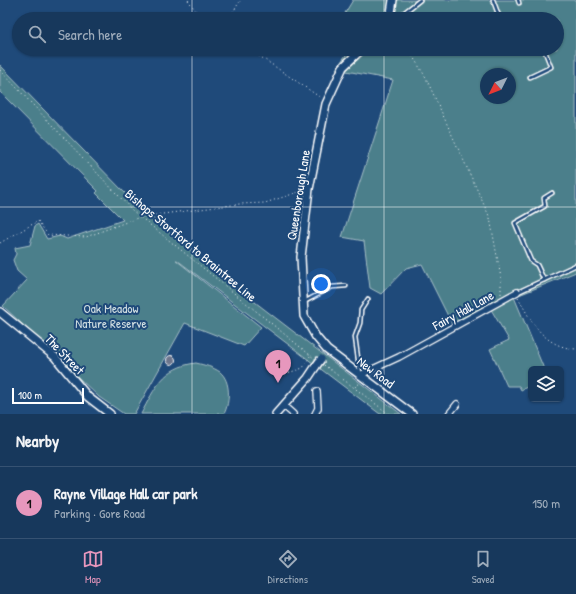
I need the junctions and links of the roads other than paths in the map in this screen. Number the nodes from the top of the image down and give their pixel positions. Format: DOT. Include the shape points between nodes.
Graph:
graph roads {
  1 [pos="393,0"];
  2 [pos="420,0"];
  3 [pos="493,0"];
  4 [pos="391,12"];
  5 [pos="405,12"];
  6 [pos="497,12"];
  7 [pos="355,56"];
  8 [pos="547,56"];
  9 [pos="530,77"];
  10 [pos="552,193"];
  11 [pos="576,265"];
  12 [pos="544,280"];
  13 [pos="346,286"];
  14 [pos="516,292"];
  15 [pos="368,299"];
  16 [pos="303,302"];
  17 [pos="0,312"];
  18 [pos="325,347"];
  19 [pos="337,358"];
  20 [pos="321,359"];
  21 [pos="363,377"];
  22 [pos="317,391"];
  23 [pos="456,404"];
  24 [pos="284,406"];
  25 [pos="317,413"];
  26 [pos="110,414"];
  27 [pos="276,414"];
  28 [pos="293,414"];
  29 [pos="412,414"];
  30 [pos="449,414"];
  1 -- 4 [label="street"];
  2 -- 5 [label="lane"];
  3 -- 6 [label="lane"];
  7 -- 16 [label="street, Queenborough Lane" via="343,67 327,101 308,189 301,257"];
  8 -- 9 [label="lane" via="551,67"];
  10 -- 12 [label="lane" via="544,198 544,206 515,223 531,261 537,265"];
  11 -- 12 [label="lane, Fairy Hall Lane"];
  12 -- 14 [label="lane, Fairy Hall Lane"];
  13 -- 16 [label="lane" via="332,287"];
  14 -- 21 [label="street, Fairy Hall Lane"];
  15 -- 21 [label="lane" via="361,310 360,323 354,337"];
  16 -- 18 [label="street, Queenborough Lane" via="304,316"];
  17 -- 26 [label="street, The Street" via="55,357 88,397"];
  18 -- 19 [label="street, New Road"];
  18 -- 20 [label="street"];
  19 -- 20 [label="street"];
  19 -- 21 [label="street, New Road"];
  20 -- 24 [label="street, bridge"];
  21 -- 29 [label="street, New Road"];
  22 -- 25 [label="street"];
  23 -- 30 [label="street"];
  24 -- 27 [label="street"];
  24 -- 28 [label="street"];
}
